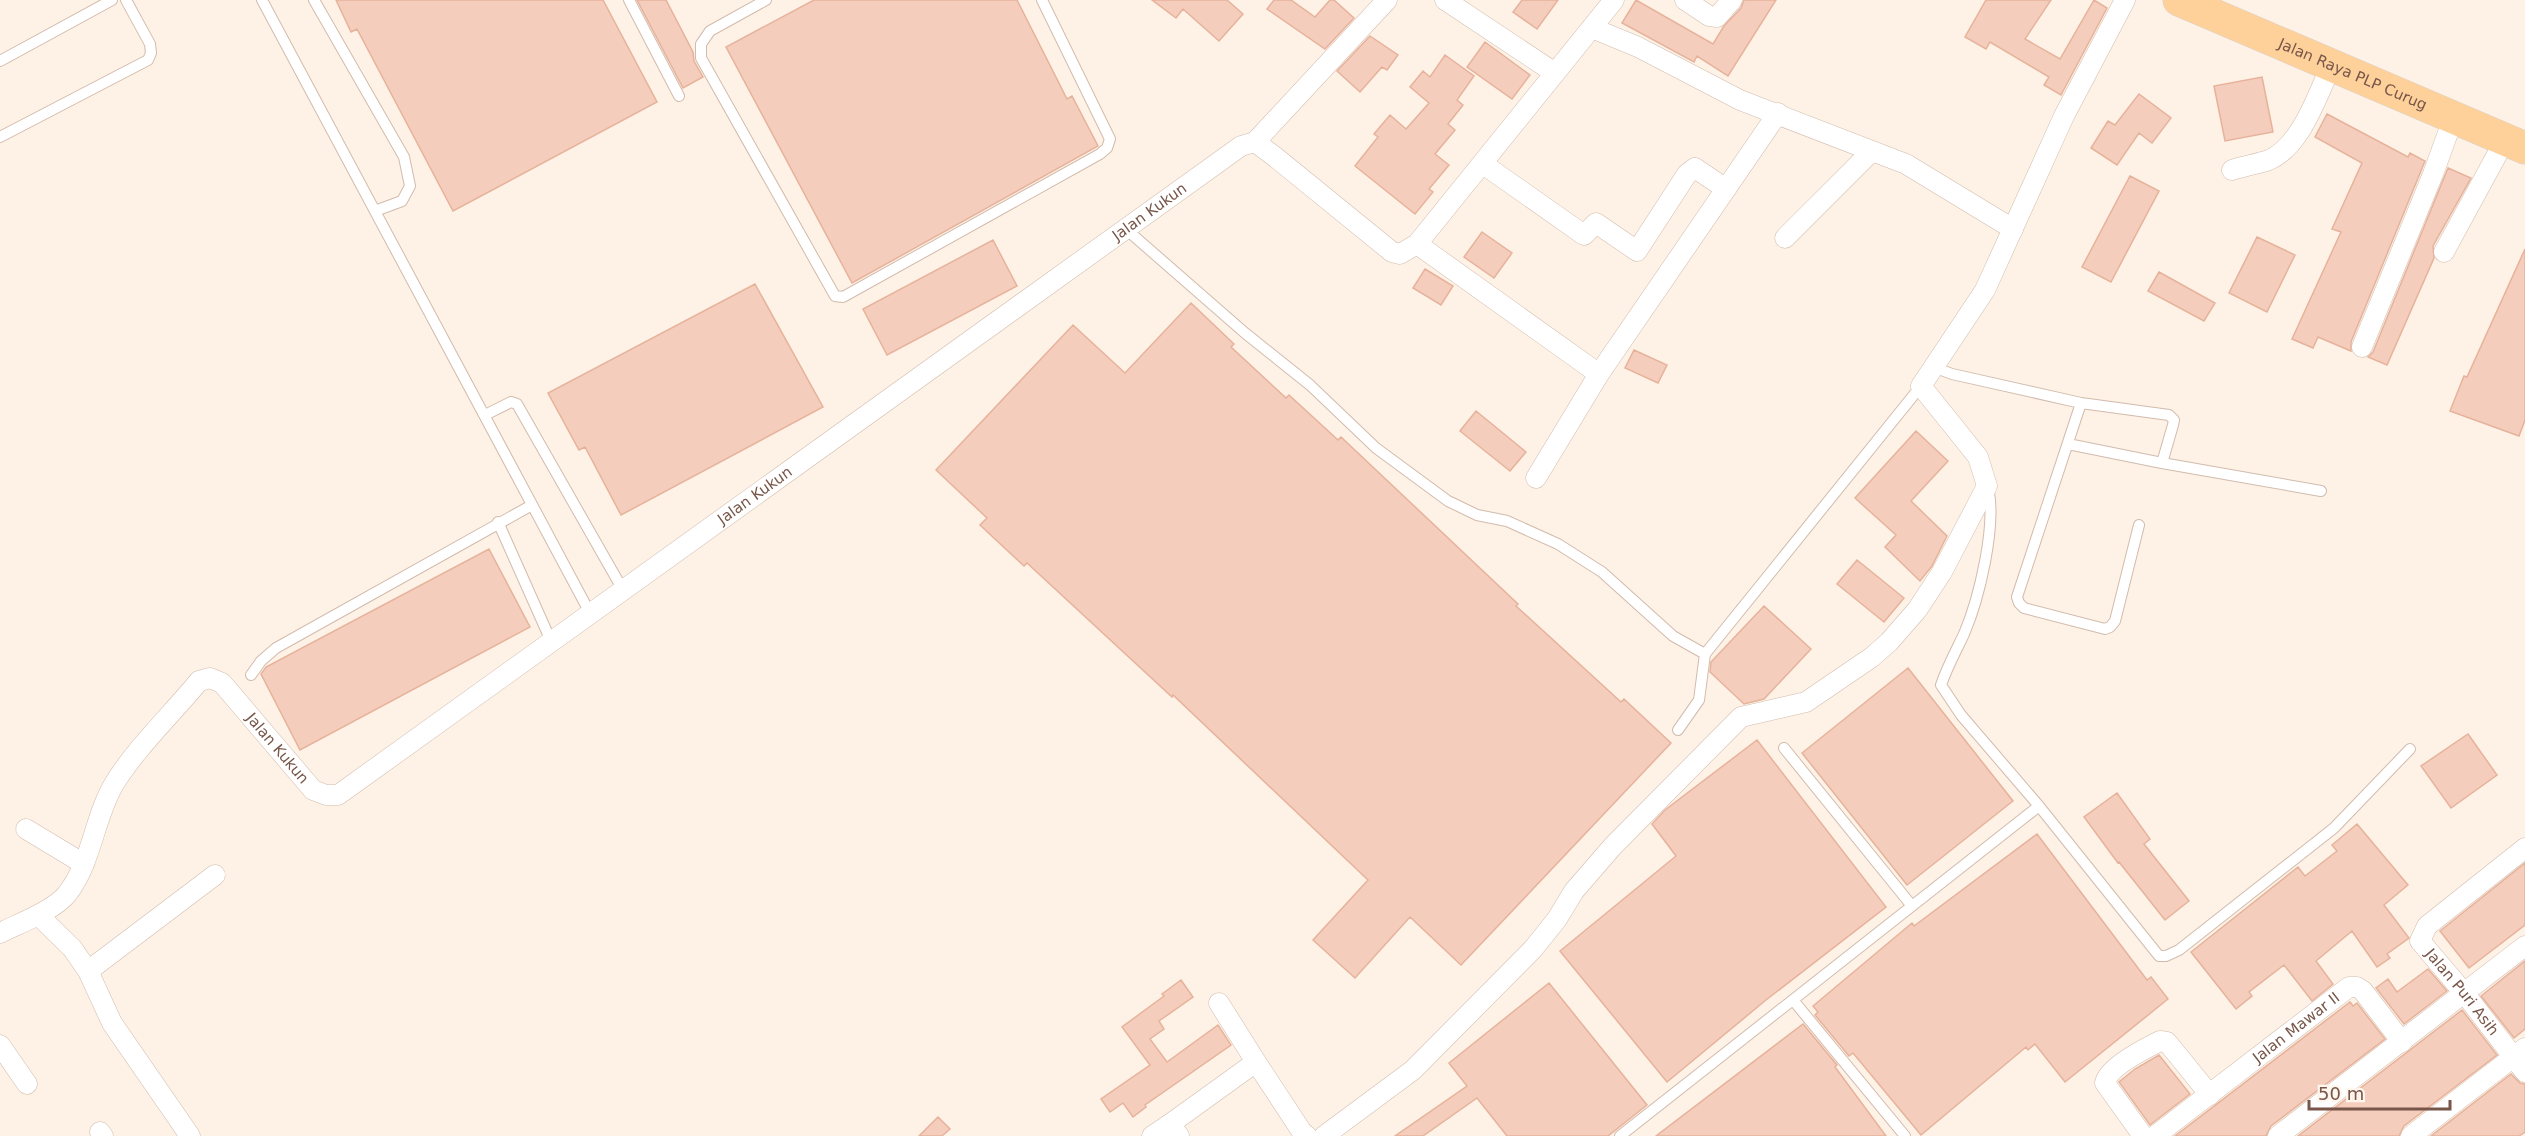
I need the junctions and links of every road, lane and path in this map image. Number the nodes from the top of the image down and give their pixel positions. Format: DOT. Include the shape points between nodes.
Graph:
graph roads {
  1 [pos="112,0"];
  2 [pos="126,0"];
  3 [pos="262,0"];
  4 [pos="314,0"];
  5 [pos="629,0"];
  6 [pos="766,0"];
  7 [pos="1042,0"];
  8 [pos="1387,0"];
  9 [pos="1445,0"];
  10 [pos="1614,0"];
  11 [pos="1685,0"];
  12 [pos="1732,0"];
  13 [pos="2125,0"];
  14 [pos="2179,0"];
  15 [pos="1592,28"];
  16 [pos="0,61"];
  17 [pos="2331,66"];
  18 [pos="1555,73"];
  19 [pos="679,96"];
  20 [pos="1778,113"];
  21 [pos="2453,119"];
  22 [pos="0,136"];
  23 [pos="1255,142"];
  24 [pos="2515,144"];
  25 [pos="1871,152"];
  26 [pos="1483,164"];
  27 [pos="2232,170"];
  28 [pos="1726,189"];
  29 [pos="375,211"];
  30 [pos="2013,229"];
  31 [pos="1127,230"];
  32 [pos="1785,237"];
  33 [pos="1417,244"];
  34 [pos="2444,252"];
  35 [pos="2362,347"];
  36 [pos="1936,368"];
  37 [pos="1599,374"];
  38 [pos="1921,387"];
  39 [pos="2081,403"];
  40 [pos="485,415"];
  41 [pos="2068,444"];
  42 [pos="2162,463"];
  43 [pos="1536,478"];
  44 [pos="1987,486"];
  45 [pos="2321,491"];
  46 [pos="532,505"];
  47 [pos="498,522"];
  48 [pos="2139,525"];
  49 [pos="623,590"];
  50 [pos="590,613"];
  51 [pos="551,641"];
  52 [pos="1705,654"];
  53 [pos="251,675"];
  54 [pos="1678,730"];
  55 [pos="1784,748"];
  56 [pos="2410,749"];
  57 [pos="2039,806"];
  58 [pos="26,829"];
  59 [pos="2525,848"];
  60 [pos="84,864"];
  61 [pos="215,875"];
  62 [pos="1912,906"];
  63 [pos="38,915"];
  64 [pos="0,933"];
  65 [pos="2525,946"];
  66 [pos="88,972"];
  67 [pos="2465,994"];
  68 [pos="1793,1000"];
  69 [pos="1219,1003"];
  70 [pos="2402,1042"];
  71 [pos="0,1045"];
  72 [pos="2521,1059"];
  73 [pos="1256,1062"];
  74 [pos="27,1084"];
  75 [pos="2210,1095"];
  76 [pos="1175,1130"];
  77 [pos="190,1136"];
  78 [pos="1152,1136"];
  79 [pos="1307,1136"];
  80 [pos="1324,1136"];
  81 [pos="1620,1136"];
  82 [pos="1905,1136"];
  83 [pos="2143,1136"];
  84 [pos="2155,1136"];
  85 [pos="2278,1136"];
  86 [pos="2411,1136"];
  1 -- 16 [label="lane"];
  2 -- 22 [label="lane" via="150,44 148,60"];
  3 -- 29 [label="lane"];
  4 -- 29 [label="lane" via="404,157 410,186 402,201"];
  5 -- 19 [label="lane"];
  6 -- 7 [label="lane" via="710,31 700,44 700,58 835,296 843,297 1107,148 1110,139"];
  8 -- 23 [label="street"];
  9 -- 18 [label="street"];
  10 -- 15 [label="street"];
  11 -- 12 [label="street" via="1717,17"];
  13 -- 30 [label="street" via="2064,116"];
  14 -- 17 [label="main road, Jalan Raya PLP Curug"];
  15 -- 18 [label="street"];
  15 -- 20 [label="street" via="1638,47 1740,100"];
  17 -- 21 [label="main road, Jalan Raya PLP Curug"];
  17 -- 27 [label="street" via="2304,125 2287,145 2270,159"];
  18 -- 26 [label="street"];
  20 -- 25 [label="street"];
  20 -- 28 [label="street"];
  21 -- 24 [label="main road, Jalan Raya PLP Curug"];
  21 -- 35 [label="street"];
  23 -- 31 [label="street, Jalan Kukun" via="1226,156"];
  23 -- 33 [label="street" via="1392,252 1400,254"];
  24 -- 34 [label="street"];
  25 -- 30 [label="street" via="1906,164"];
  25 -- 32 [label="street"];
  26 -- 28 [label="street" via="1584,236 1596,223 1637,251 1687,174 1695,168"];
  26 -- 33 [label="street"];
  28 -- 37 [label="street"];
  29 -- 40 [label="lane"];
  30 -- 36 [label="street" via="1985,290"];
  31 -- 49 [label="street, Jalan Kukun"];
  31 -- 52 [label="lane" via="1310,385 1376,448 1448,501 1558,543 1602,572 1673,636"];
  33 -- 37 [label="street"];
  36 -- 38 [label="street"];
  36 -- 39 [label="lane"];
  37 -- 43 [label="street"];
  38 -- 44 [label="street" via="1978,457"];
  38 -- 52 [label="lane"];
  39 -- 41 [label="lane"];
  39 -- 42 [label="lane" via="2169,415 2174,420"];
  40 -- 46 [label="lane"];
  40 -- 49 [label="lane" via="511,402 517,404"];
  41 -- 42 [label="lane"];
  41 -- 48 [label="lane" via="2017,597 2019,603 2024,608 2104,629 2110,627 2115,621"];
  42 -- 45 [label="lane"];
  44 -- 57 [label="lane" via="1991,502 1987,552 1965,631 1941,685 1961,715"];
  44 -- 80 [label="street" via="1942,572 1917,610 1889,642 1806,702 1741,717 1613,846 1574,891 1533,949 1429,1054"];
  46 -- 47 [label="lane"];
  46 -- 50 [label="lane"];
  47 -- 51 [label="lane"];
  47 -- 53 [label="lane" via="276,648"];
  49 -- 50 [label="street, Jalan Kukun"];
  50 -- 51 [label="street, Jalan Kukun"];
  51 -- 60 [label="street, Jalan Kukun" via="338,795 313,790 222,683 210,678 199,681 116,782 104,803"];
  52 -- 54 [label="lane" via="1699,700"];
  55 -- 62 [label="lane"];
  56 -- 57 [label="lane" via="2334,828 2179,950 2166,956 2159,956 2153,949"];
  57 -- 62 [label="lane"];
  58 -- 60 [label="street"];
  59 -- 67 [label="street, Jalan Puri Asih" via="2427,926 2421,935 2420,941"];
  60 -- 63 [label="street, Jalan Kukun" via="67,894"];
  61 -- 66 [label="street"];
  62 -- 68 [label="lane"];
  63 -- 64 [label="street, Jalan Kukun"];
  63 -- 66 [label="street" via="72,948"];
  65 -- 67 [label="street"];
  66 -- 77 [label="street" via="112,1023"];
  67 -- 70 [label="street"];
  67 -- 72 [label="street, Jalan Puri Asih"];
  68 -- 81 [label="lane"];
  68 -- 82 [label="lane"];
  69 -- 73 [label="street"];
  70 -- 75 [label="street, Jalan Mawar II" via="2362,991 2349,987"];
  70 -- 85 [label="street"];
  71 -- 74 [label="street"];
  72 -- 86 [label="street"];
  73 -- 76 [label="street"];
  73 -- 79 [label="street"];
  75 -- 83 [label="street" via="2167,1042 2160,1041 2140,1051 2109,1073 2105,1083"];
  75 -- 84 [label="street, Jalan Mawar II"];
  76 -- 78 [label="street"];
}
